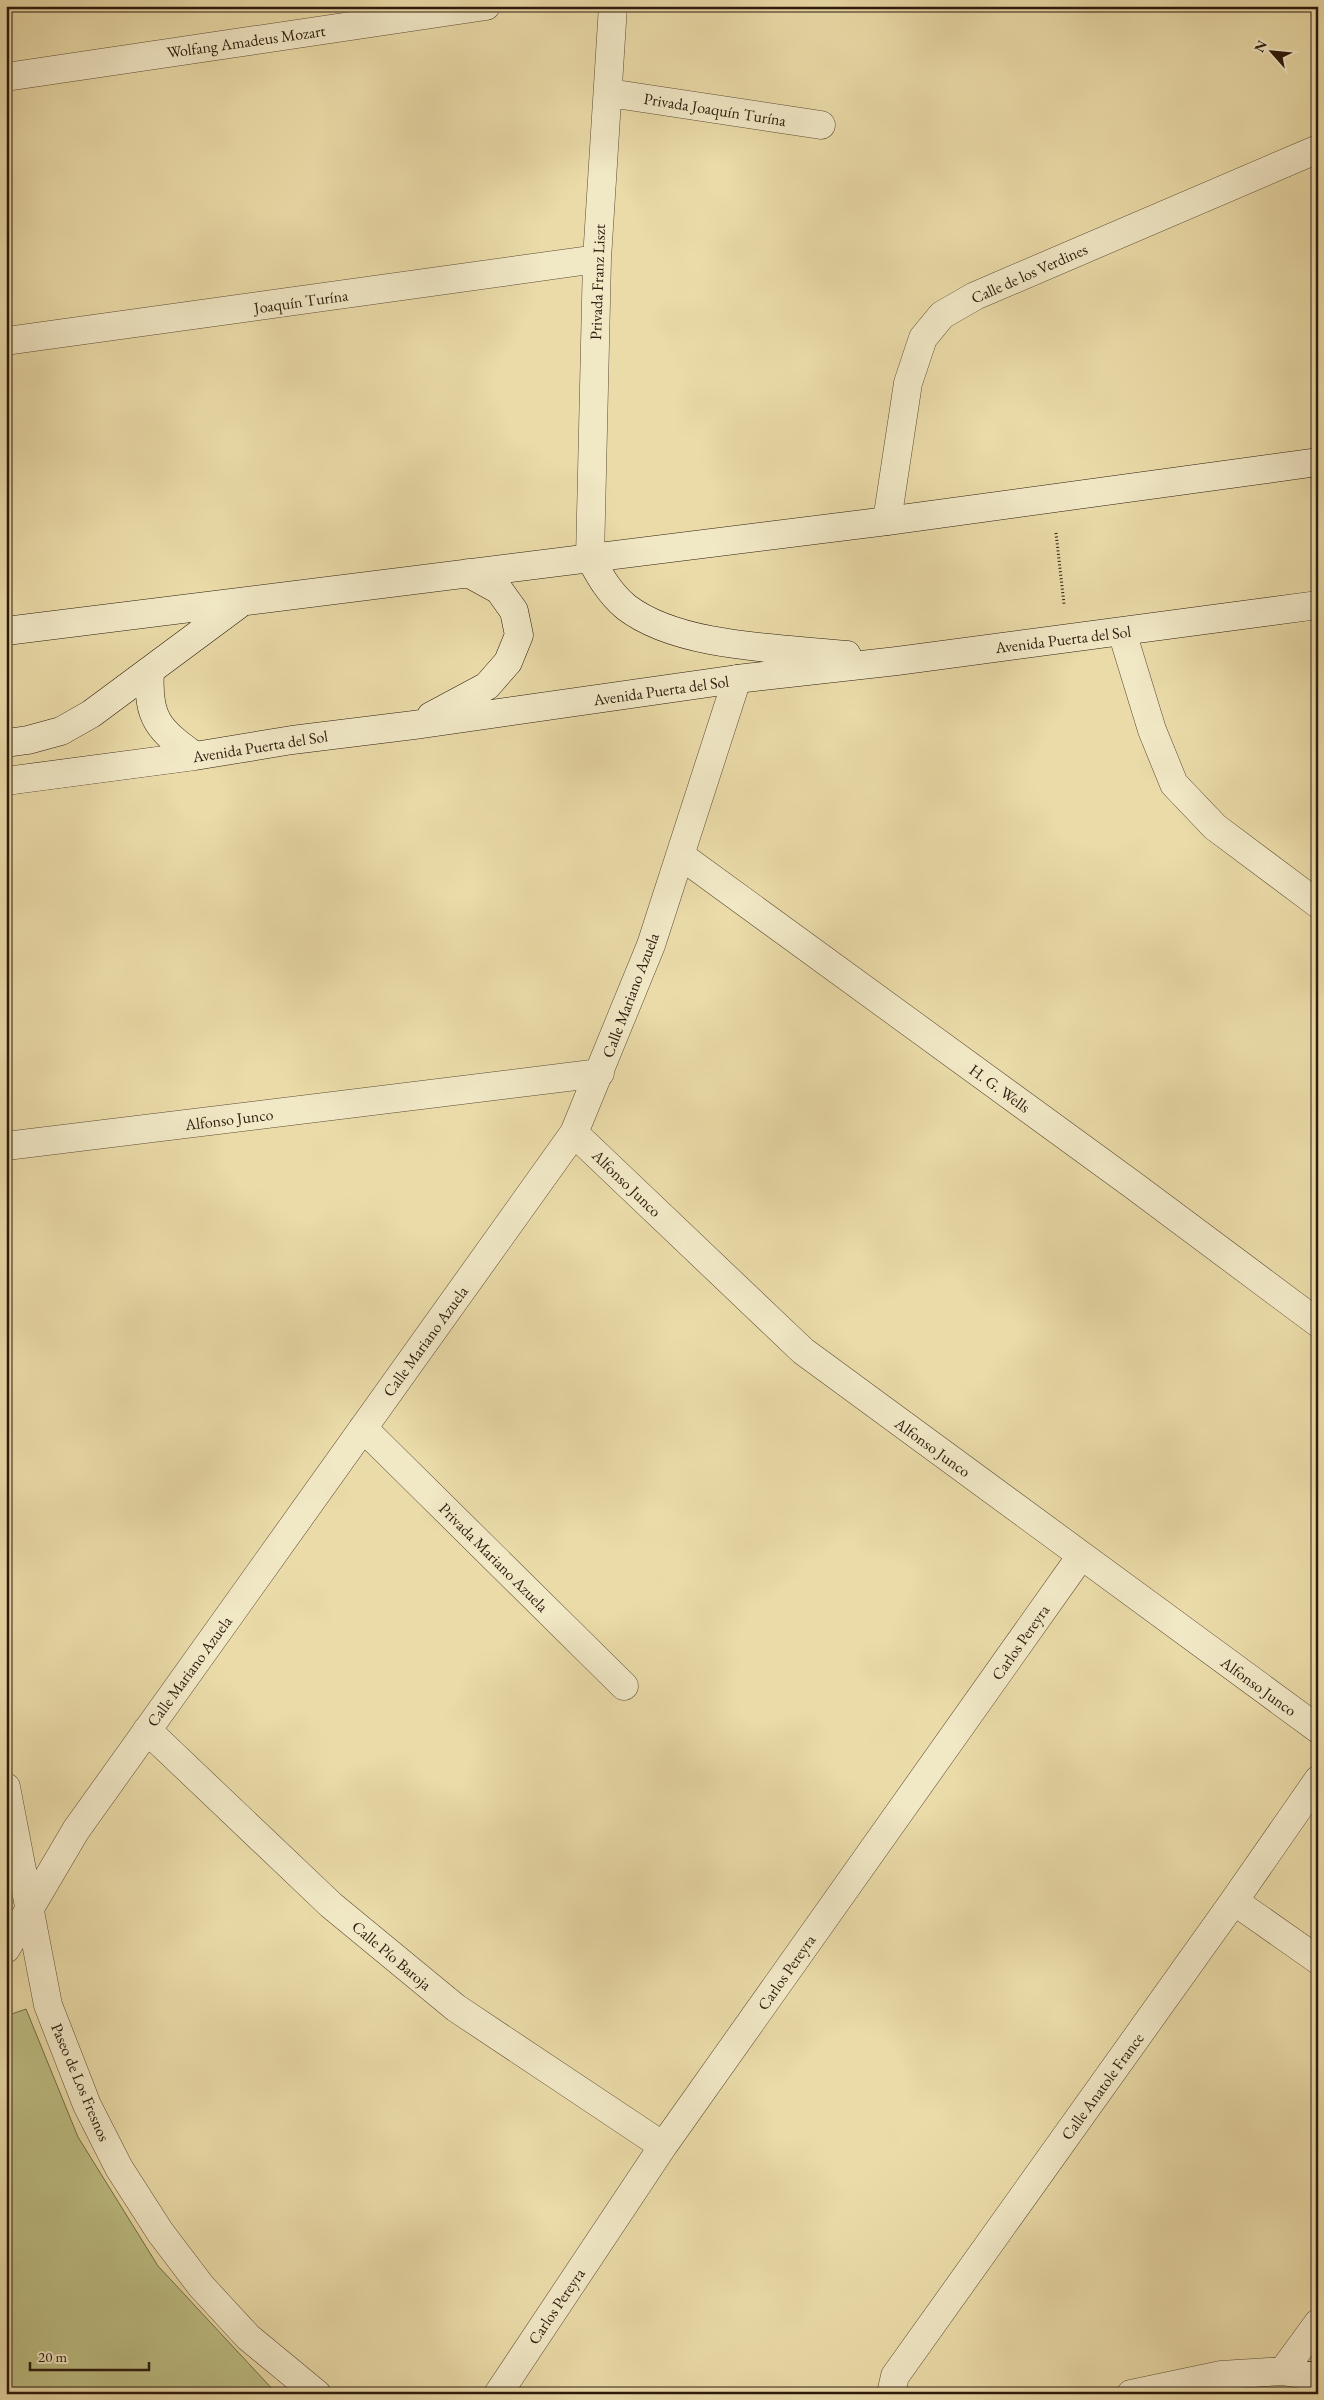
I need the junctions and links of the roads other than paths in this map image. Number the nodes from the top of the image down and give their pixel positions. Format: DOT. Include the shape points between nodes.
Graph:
graph roads {
  1 [pos="486,6"];
  2 [pos="613,6"];
  3 [pos="6,76"];
  4 [pos="609,93"];
  5 [pos="822,125"];
  6 [pos="1318,149"];
  7 [pos="597,259"];
  8 [pos="6,341"];
  9 [pos="1318,462"];
  10 [pos="887,521"];
  11 [pos="590,558"];
  12 [pos="468,573"];
  13 [pos="244,601"];
  14 [pos="1318,605"];
  15 [pos="6,631"];
  16 [pos="1122,632"];
  17 [pos="897,661"];
  18 [pos="150,672"];
  19 [pos="737,679"];
  20 [pos="414,725"];
  21 [pos="6,743"];
  22 [pos="195,756"];
  23 [pos="6,781"];
  24 [pos="680,855"];
  25 [pos="1318,904"];
  26 [pos="600,1072"];
  27 [pos="574,1133"];
  28 [pos="6,1146"];
  29 [pos="1318,1323"];
  30 [pos="363,1428"];
  31 [pos="1081,1556"];
  32 [pos="624,1686"];
  33 [pos="1318,1729"];
  34 [pos="147,1730"];
  35 [pos="1318,1780"];
  36 [pos="6,1787"];
  37 [pos="1234,1901"];
  38 [pos="29,1909"];
  39 [pos="6,1949"];
  40 [pos="1318,1960"];
  41 [pos="663,2146"];
  42 [pos="1318,2323"];
  43 [pos="1283,2371"];
  44 [pos="1318,2377"];
  45 [pos="317,2394"];
  46 [pos="498,2394"];
  47 [pos="891,2394"];
  48 [pos="1131,2394"];
  1 -- 3 [label="street, Wolfang Amadeus Mozart"];
  2 -- 4 [label="street, Privada Franz Liszt"];
  4 -- 5 [label="street, Privada Joaquín Turína"];
  4 -- 7 [label="street, Privada Franz Liszt"];
  6 -- 10 [label="street, Calle de los Verdines" via="975,296 942,315 923,338 908,383"];
  7 -- 8 [label="street, Joaquín Turína"];
  7 -- 11 [label="street, Privada Franz Liszt"];
  9 -- 10 [label="street"];
  10 -- 11 [label="street"];
  11 -- 12 [label="street"];
  11 -- 17 [label="street" via="606,587 626,607 659,626 704,639"];
  12 -- 13 [label="street"];
  12 -- 20 [label="street" via="499,590 514,611 519,635 508,662 487,686"];
  13 -- 15 [label="street"];
  13 -- 18 [label="street"];
  14 -- 16 [label="street, Avenida Puerta del Sol"];
  16 -- 17 [label="street, Avenida Puerta del Sol"];
  16 -- 25 [label="street" via="1152,730 1174,784 1215,827"];
  17 -- 19 [label="street, Avenida Puerta del Sol"];
  18 -- 21 [label="street" via="61,731"];
  18 -- 22 [label="street" via="148,695 154,717 169,737"];
  19 -- 20 [label="street, Avenida Puerta del Sol"];
  19 -- 24 [label="street, Calle Mariano Azuela"];
  20 -- 22 [label="street, Avenida Puerta del Sol"];
  22 -- 23 [label="street, Avenida Puerta del Sol"];
  24 -- 26 [label="street, Calle Mariano Azuela" via="651,946"];
  24 -- 29 [label="street, H. G. Wells"];
  26 -- 27 [label="street, Calle Mariano Azuela"];
  26 -- 28 [label="street, Alfonso Junco"];
  27 -- 30 [label="street, Calle Mariano Azuela"];
  27 -- 31 [label="street, Alfonso Junco" via="803,1351"];
  30 -- 32 [label="street, Privada Mariano Azuela"];
  30 -- 34 [label="street, Calle Mariano Azuela"];
  31 -- 33 [label="street, Alfonso Junco"];
  31 -- 41 [label="street, Carlos Pereyra"];
  34 -- 38 [label="street, Calle Mariano Azuela" via="76,1830"];
  34 -- 41 [label="street, Calle Pío Baroja" via="332,1905 456,2008"];
  35 -- 37 [label="street, Calle Anatole France"];
  36 -- 38 [label="street, Paseo de Los Fresnos"];
  37 -- 40 [label="street"];
  37 -- 47 [label="street, Calle Anatole France" via="895,2376"];
  38 -- 39 [label="street, Calle Mariano Azuela"];
  38 -- 45 [label="street, Paseo de Los Fresnos" via="48,2005 87,2105 119,2168 160,2232 201,2286 248,2337"];
  41 -- 46 [label="street, Carlos Pereyra"];
  42 -- 43 [label="street"];
  43 -- 44 [label="street"];
  43 -- 48 [label="street" via="1221,2375"];
}
